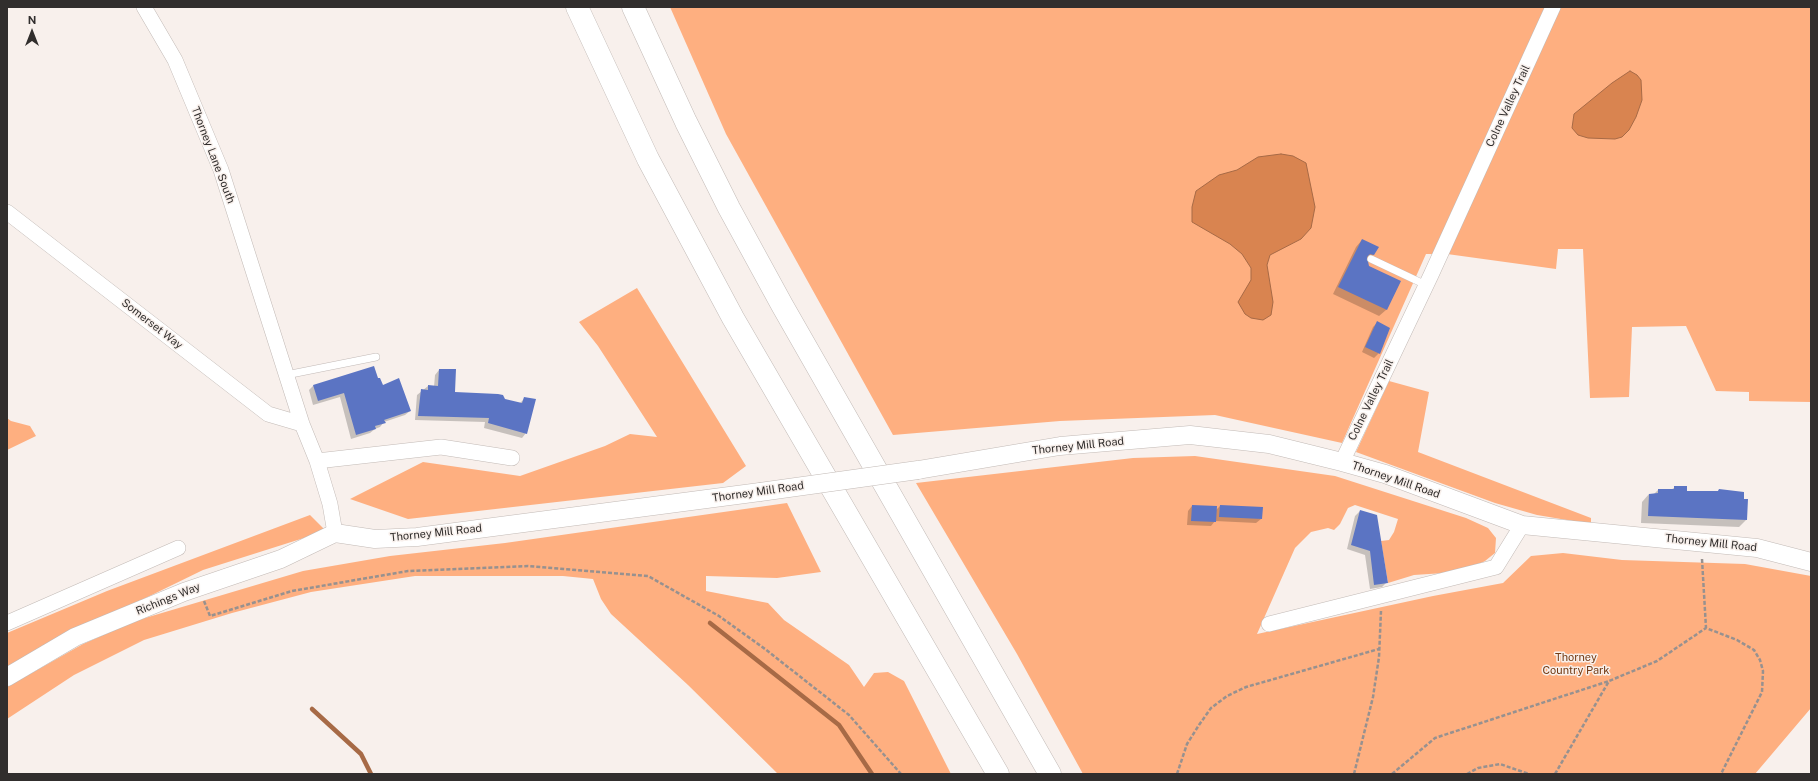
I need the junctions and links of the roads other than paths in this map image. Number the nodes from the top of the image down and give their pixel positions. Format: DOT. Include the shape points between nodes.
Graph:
graph roads {
  1 [pos="144,7"];
  2 [pos="577,7"];
  3 [pos="633,7"];
  4 [pos="1553,7"];
  5 [pos="7,212"];
  6 [pos="1371,259"];
  7 [pos="1426,285"];
  8 [pos="376,357"];
  9 [pos="286,376"];
  10 [pos="302,424"];
  11 [pos="512,458"];
  12 [pos="1343,459"];
  13 [pos="317,461"];
  14 [pos="1522,525"];
  15 [pos="335,533"];
  16 [pos="178,548"];
  17 [pos="1811,562"];
  18 [pos="7,623"];
  19 [pos="1269,624"];
  20 [pos="7,677"];
  21 [pos="998,774"];
  22 [pos="1050,774"];
  1 -- 9 [label="street, Thorney Lane South" via="175,60 221,170"];
  2 -- 21 [label="highway" via="648,159 729,312"];
  3 -- 22 [label="highway" via="689,128 778,298"];
  4 -- 7 [label="street, Colne Valley Trail"];
  5 -- 10 [label="street, Somerset Way" via="268,414"];
  6 -- 7 [label="lane"];
  7 -- 12 [label="street, Colne Valley Trail"];
  8 -- 9 [label="lane"];
  9 -- 10 [label="street, Thorney Lane South"];
  10 -- 13 [label="street, Thorney Lane South"];
  11 -- 13 [label="street" via="440,447"];
  12 -- 14 [label="street, Thorney Mill Road"];
  12 -- 15 [label="street, Thorney Mill Road, bridge" via="1269,444 1190,435 1060,446 918,470 416,537 374,538"];
  13 -- 15 [label="street, Thorney Lane South" via="330,504"];
  14 -- 17 [label="street, Thorney Mill Road" via="1757,548"];
  14 -- 19 [label="street" via="1496,567"];
  15 -- 20 [label="street, Richings Way" via="281,558 198,587 75,637"];
  16 -- 18 [label="street"];
}
